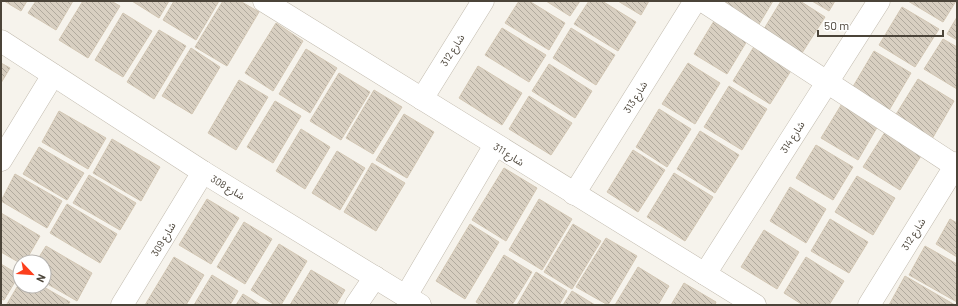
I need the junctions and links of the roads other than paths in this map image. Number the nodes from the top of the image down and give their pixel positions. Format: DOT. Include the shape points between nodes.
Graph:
graph roads {
  1 [pos="264,1"];
  2 [pos="483,1"];
  3 [pos="695,1"];
  4 [pos="704,1"];
  5 [pos="878,1"];
  6 [pos="1,41"];
  7 [pos="53,75"];
  8 [pos="827,82"];
  9 [pos="422,99"];
  10 [pos="495,145"];
  11 [pos="1,160"];
  12 [pos="956,165"];
  13 [pos="203,172"];
  14 [pos="574,194"];
  15 [pos="704,274"];
  16 [pos="374,277"];
  17 [pos="413,300"];
  18 [pos="122,305"];
  19 [pos="356,305"];
  20 [pos="755,305"];
  21 [pos="869,305"];
  1 -- 9 [label="street, شارع 311"];
  2 -- 9 [label="street, شارع 312"];
  3 -- 14 [label="street, شارع 313"];
  4 -- 8 [label="street"];
  5 -- 8 [label="street, شارع 314"];
  6 -- 7 [label="street, شارع 308"];
  7 -- 11 [label="street"];
  7 -- 13 [label="street, شارع 308"];
  8 -- 12 [label="street"];
  8 -- 15 [label="street, شارع 314"];
  9 -- 10 [label="street, شارع 311"];
  10 -- 14 [label="street, شارع 311"];
  10 -- 17 [label="street, شارع 308"];
  12 -- 21 [label="street, شارع 312"];
  13 -- 16 [label="street, شارع 308"];
  13 -- 18 [label="street, شارع 309"];
  14 -- 15 [label="street, شارع 311"];
  15 -- 20 [label="street, شارع 311"];
  16 -- 17 [label="street, شارع 308"];
  16 -- 19 [label="street"];
}
